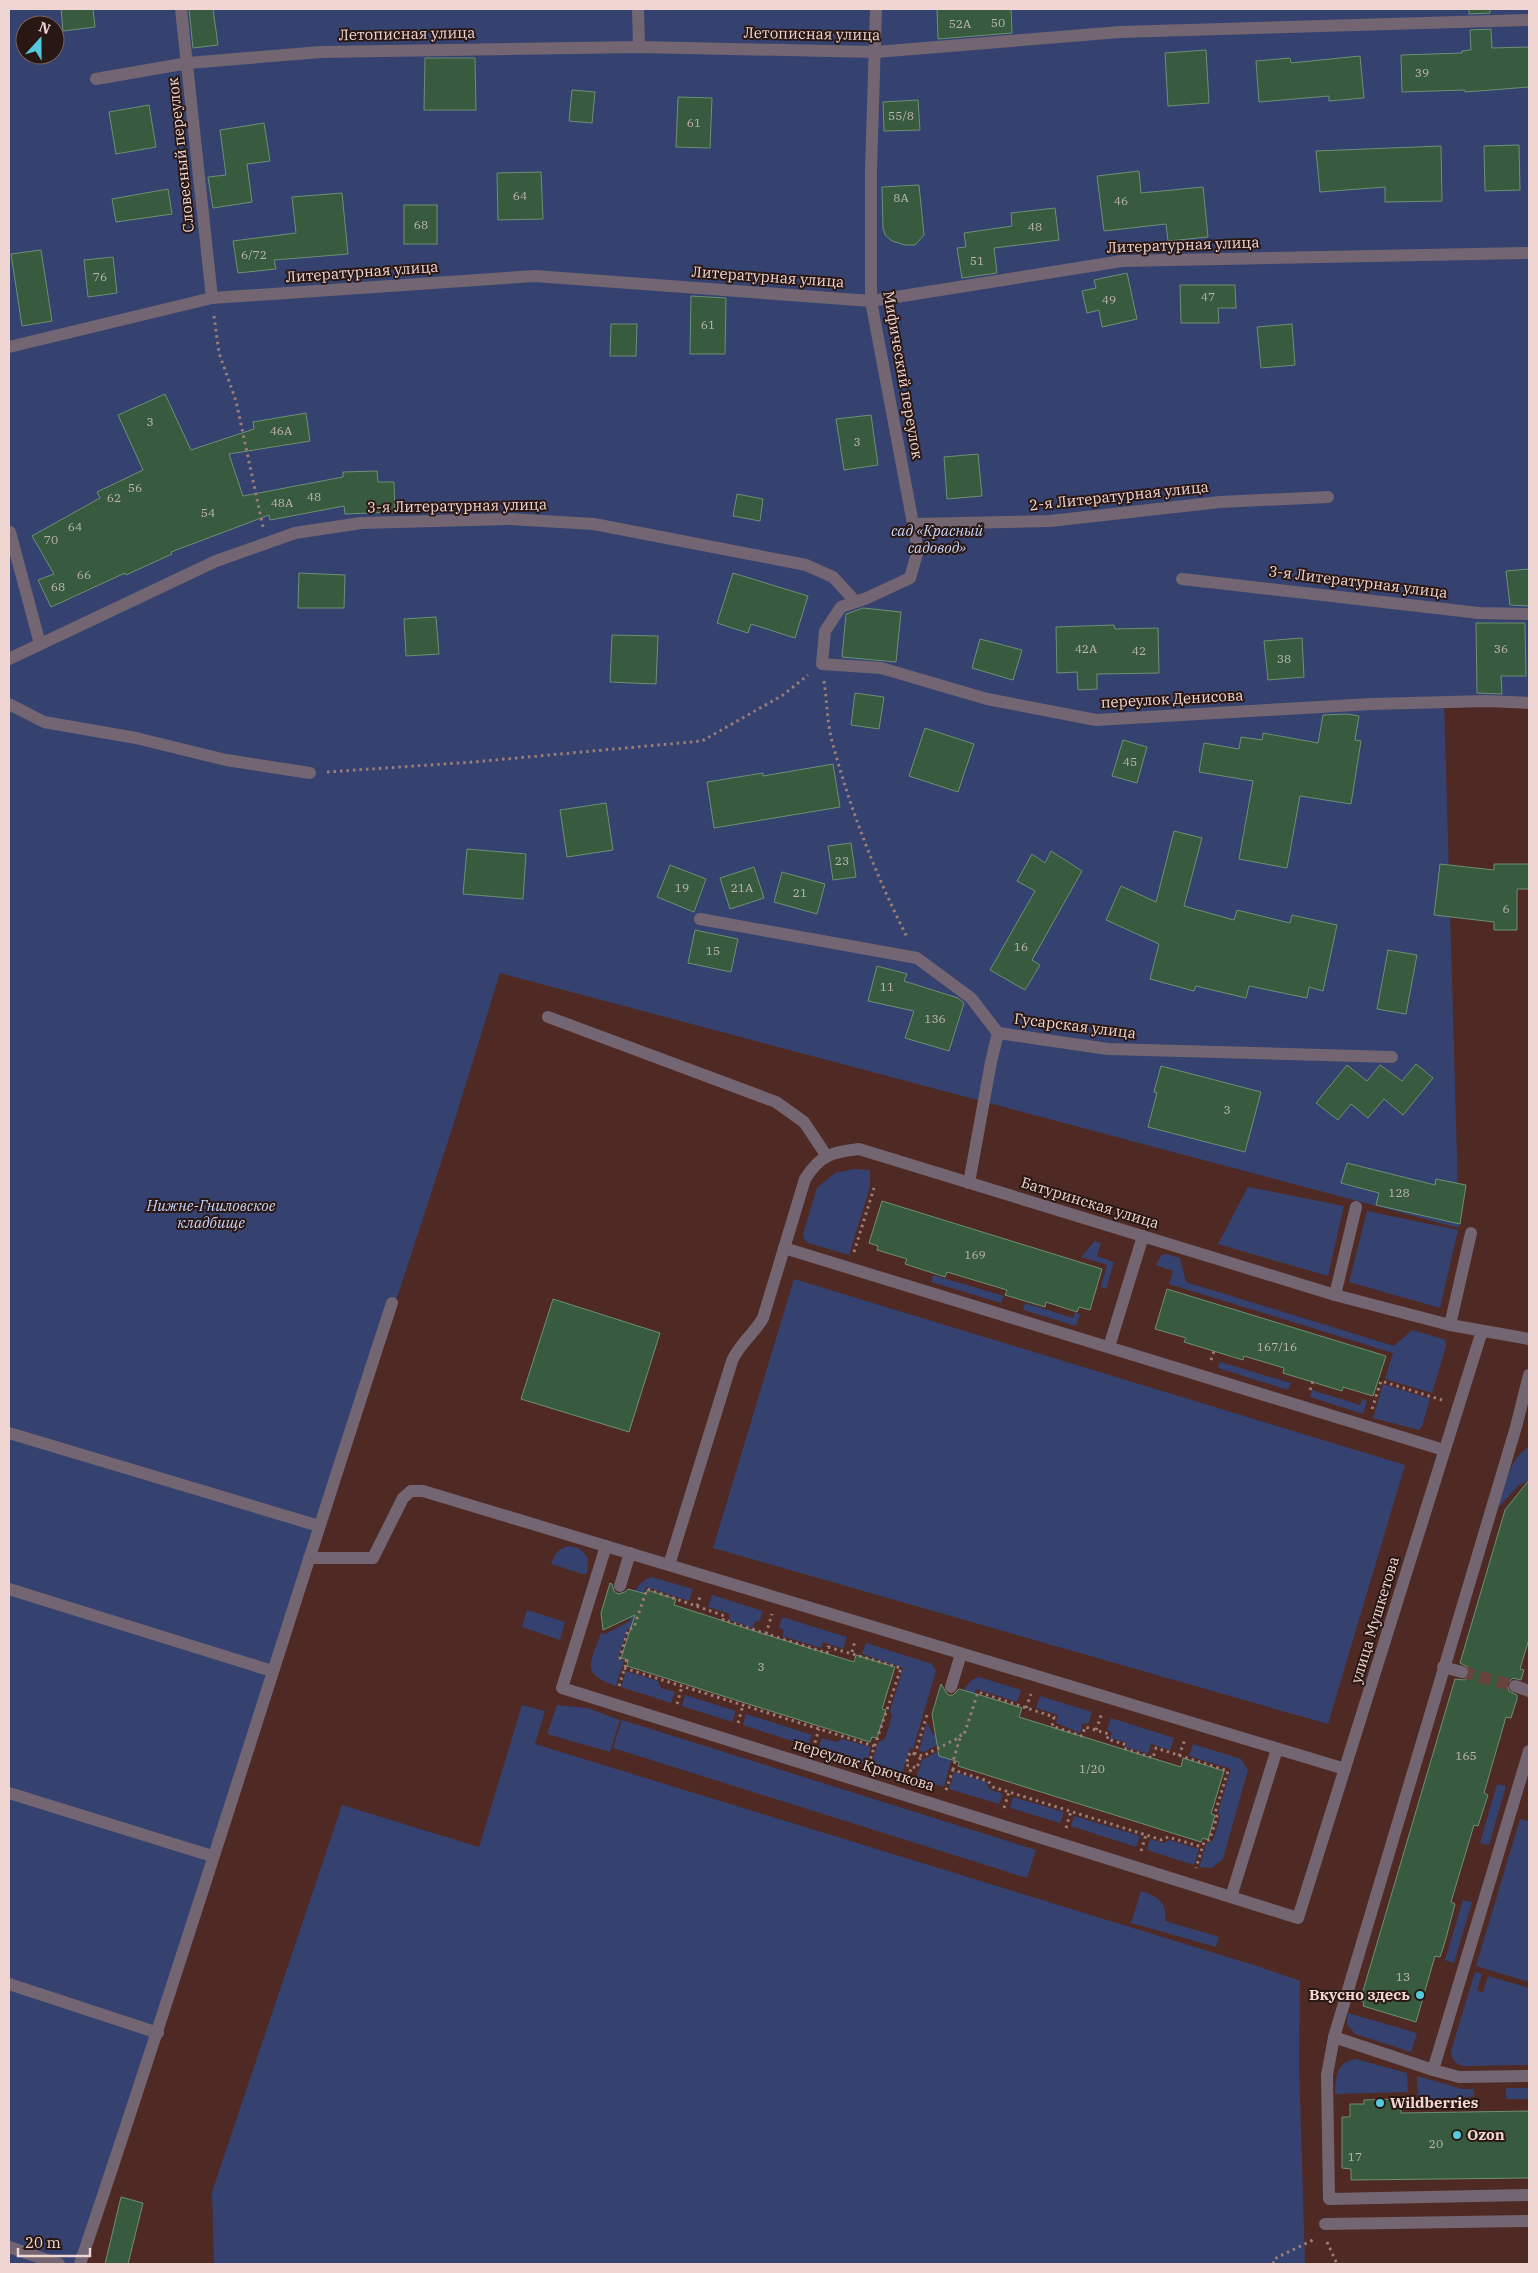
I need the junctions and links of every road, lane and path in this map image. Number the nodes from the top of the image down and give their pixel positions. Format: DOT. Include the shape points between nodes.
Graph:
graph roads {
  1 [pos="181,9"];
  2 [pos="638,9"];
  3 [pos="876,9"];
  4 [pos="1529,20"];
  5 [pos="639,47"];
  6 [pos="876,52"];
  7 [pos="188,63"];
  8 [pos="96,78"];
  9 [pos="1529,253"];
  10 [pos="212,298"];
  11 [pos="871,302"];
  12 [pos="9,347"];
  13 [pos="1328,497"];
  14 [pos="914,524"];
  15 [pos="10,532"];
  16 [pos="266,544"];
  17 [pos="1182,579"];
  18 [pos="856,602"];
  19 [pos="1529,614"];
  20 [pos="40,644"];
  21 [pos="9,658"];
  22 [pos="822,664"];
  23 [pos="1529,703"];
  24 [pos="9,704"];
  25 [pos="310,773"];
  26 [pos="700,919"];
  27 [pos="918,958"];
  28 [pos="548,1018"];
  29 [pos="998,1034"];
  30 [pos="1392,1057"];
  31 [pos="826,1155"];
  32 [pos="969,1183"];
  33 [pos="874,1188"];
  34 [pos="1356,1208"];
  35 [pos="1471,1232"];
  36 [pos="1143,1236"];
  37 [pos="784,1248"];
  38 [pos="852,1260"];
  39 [pos="1335,1295"];
  40 [pos="392,1303"];
  41 [pos="1450,1325"];
  42 [pos="1482,1331"];
  43 [pos="1529,1339"];
  44 [pos="1109,1347"];
  45 [pos="1529,1375"];
  46 [pos="1459,1405"];
  47 [pos="1372,1412"];
  48 [pos="1529,1427"];
  49 [pos="1516,1428"];
  50 [pos="9,1433"];
  51 [pos="1444,1450"];
  52 [pos="319,1526"];
  53 [pos="606,1546"];
  54 [pos="630,1553"];
  55 [pos="309,1558"];
  56 [pos="669,1566"];
  57 [pos="620,1586"];
  58 [pos="9,1588"];
  59 [pos="703,1589"];
  60 [pos="697,1606"];
  61 [pos="764,1608"];
  62 [pos="766,1634"];
  63 [pos="857,1637"];
  64 [pos="852,1652"];
  65 [pos="961,1654"];
  66 [pos="1444,1667"];
  67 [pos="624,1668"];
  68 [pos="272,1671"];
  69 [pos="1462,1672"];
  70 [pos="682,1686"];
  71 [pos="1515,1686"];
  72 [pos="951,1687"];
  73 [pos="618,1690"];
  74 [pos="1529,1691"];
  75 [pos="1040,1694"];
  76 [pos="743,1705"];
  77 [pos="930,1706"];
  78 [pos="676,1708"];
  79 [pos="1026,1708"];
  80 [pos="1093,1710"];
  81 [pos="1102,1713"];
  82 [pos="927,1715"];
  83 [pos="1111,1715"];
  84 [pos="930,1724"];
  85 [pos="737,1726"];
  86 [pos="819,1729"];
  87 [pos="1096,1730"];
  88 [pos="1176,1735"];
  89 [pos="960,1737"];
  90 [pos="1185,1738"];
  91 [pos="1194,1741"];
  92 [pos="874,1746"];
  93 [pos="804,1747"];
  94 [pos="1277,1749"];
  95 [pos="813,1750"];
  96 [pos="1529,1751"];
  97 [pos="822,1753"];
  98 [pos="915,1754"];
  99 [pos="921,1755"];
  100 [pos="1179,1756"];
  101 [pos="859,1764"];
  102 [pos="912,1766"];
  103 [pos="868,1767"];
  104 [pos="876,1769"];
  105 [pos="953,1770"];
  106 [pos="1345,1770"];
  107 [pos="900,1777"];
  108 [pos="908,1779"];
  109 [pos="916,1782"];
  110 [pos="938,1789"];
  111 [pos="946,1791"];
  112 [pos="1009,1792"];
  113 [pos="9,1793"];
  114 [pos="954,1794"];
  115 [pos="996,1806"];
  116 [pos="1004,1809"];
  117 [pos="1013,1812"];
  118 [pos="1070,1812"];
  119 [pos="1057,1825"];
  120 [pos="1066,1828"];
  121 [pos="1075,1831"];
  122 [pos="1146,1835"];
  123 [pos="1202,1847"];
  124 [pos="1150,1854"];
  125 [pos="212,1856"];
  126 [pos="1187,1865"];
  127 [pos="1196,1868"];
  128 [pos="1204,1870"];
  129 [pos="1231,1897"];
  130 [pos="1298,1918"];
  131 [pos="9,1984"];
  132 [pos="158,2033"];
  133 [pos="1334,2037"];
  134 [pos="1432,2070"];
  135 [pos="1529,2076"];
  136 [pos="1529,2195"];
  137 [pos="1529,2221"];
  138 [pos="1325,2224"];
  139 [pos="9,2248"];
  140 [pos="59,2264"];
  141 [pos="80,2264"];
  142 [pos="1273,2264"];
  143 [pos="1337,2264"];
  1 -- 7 [label="street, Словесный переулок"];
  2 -- 5 [label="street"];
  3 -- 6 [label="street, Мифический переулок"];
  4 -- 6 [label="street, Летописная улица" via="1120,32"];
  5 -- 6 [label="street, Летописная улица"];
  5 -- 7 [label="street, Летописная улица" via="322,52"];
  6 -- 11 [label="street, Мифический переулок"];
  7 -- 8 [label="street, Летописная улица"];
  7 -- 10 [label="street, Словесный переулок"];
  9 -- 11 [label="street, Литературная улица" via="1122,261"];
  10 -- 11 [label="street, Литературная улица" via="535,276"];
  10 -- 12 [label="street, Литературная улица"];
  10 -- 16 [label="path" via="219,353 236,401"];
  11 -- 14 [label="street, Мифический переулок"];
  13 -- 14 [label="street, 2-я Литературная улица" via="1220,502 1050,521"];
  14 -- 18 [label="street, Мифический переулок" via="918,550 910,578"];
  15 -- 20 [label="street"];
  16 -- 18 [label="street, 3-я Литературная улица" via="295,534 361,524 509,519 594,524 806,565 833,576"];
  16 -- 20 [label="street, 3-я Литературная улица" via="216,561"];
  17 -- 19 [label="street, 3-я Литературная улица" via="1479,613"];
  18 -- 22 [label="street, Мифический переулок" via="841,607 825,630"];
  20 -- 21 [label="street, 3-я Литературная улица"];
  22 -- 23 [label="street, переулок Денисова" via="881,668 987,699 1096,720 1371,704"];
  22 -- 25 [label="path" via="783,695 702,741"];
  22 -- 27 [label="path" via="832,740 856,814 885,894"];
  24 -- 25 [label="street" via="44,722 136,738 226,760"];
  26 -- 27 [label="street, Гусарская улица"];
  27 -- 29 [label="street, Гусарская улица" via="971,998"];
  28 -- 31 [label="street" via="776,1102 804,1122"];
  29 -- 30 [label="street, Гусарская улица" via="1108,1049"];
  29 -- 32 [label="street"];
  31 -- 32 [label="street, Батуринская улица" via="859,1148"];
  31 -- 37 [label="street" via="813,1166 805,1179"];
  32 -- 36 [label="street, Батуринская улица"];
  33 -- 38 [label="path"];
  34 -- 39 [label="street"];
  35 -- 41 [label="street"];
  36 -- 39 [label="street, Батуринская улица"];
  36 -- 44 [label="street"];
  37 -- 44 [label="street"];
  37 -- 56 [label="street" via="763,1318 737,1349 732,1362"];
  39 -- 41 [label="street, Батуринская улица"];
  40 -- 52 [label="street"];
  41 -- 42 [label="street, Батуринская улица"];
  42 -- 43 [label="street, Батуринская улица"];
  42 -- 46 [label="street, улица Мушкетова"];
  44 -- 51 [label="street"];
  45 -- 49 [label="street"];
  46 -- 47 [label="path" via="1381,1381"];
  46 -- 51 [label="street, улица Мушкетова"];
  48 -- 49 [label="street"];
  49 -- 66 [label="street"];
  50 -- 52 [label="street"];
  51 -- 106 [label="street, улица Мушкетова"];
  52 -- 55 [label="street"];
  53 -- 54 [label="street"];
  53 -- 55 [label="street" via="411,1490 403,1498 373,1558"];
  53 -- 129 [label="street, переулок Крючкова" via="562,1688"];
  54 -- 56 [label="street"];
  54 -- 57 [label="street"];
  55 -- 68 [label="street"];
  56 -- 65 [label="street"];
  58 -- 68 [label="street"];
  59 -- 60 [label="path"];
  60 -- 62 [label="path" via="724,1616 723,1620"];
  60 -- 67 [label="path" via="646,1589 620,1658 627,1660"];
  61 -- 62 [label="path" via="773,1611"];
  62 -- 64 [label="path" via="827,1653 828,1647"];
  63 -- 64 [label="path"];
  64 -- 92 [label="path" via="901,1668"];
  65 -- 72 [label="street"];
  65 -- 94 [label="street"];
  66 -- 69 [label="street"];
  66 -- 133 [label="street"];
  67 -- 70 [label="path"];
  67 -- 73 [label="path"];
  68 -- 125 [label="street"];
  70 -- 76 [label="path"];
  70 -- 78 [label="path"];
  71 -- 74 [label="street"];
  75 -- 79 [label="path" via="1032,1691"];
  76 -- 85 [label="path"];
  76 -- 86 [label="path"];
  77 -- 82 [label="path"];
  79 -- 87 [label="path" via="1054,1717 1052,1726 1082,1736 1085,1727"];
  79 -- 89 [label="path" via="978,1692 964,1736 961,1734"];
  80 -- 81 [label="path"];
  81 -- 83 [label="path"];
  81 -- 87 [label="path"];
  82 -- 84 [label="path"];
  82 -- 98 [label="path"];
  86 -- 92 [label="path"];
  86 -- 95 [label="path"];
  87 -- 100 [label="path" via="1108,1734 1107,1739 1124,1744 1123,1748 1153,1758 1156,1748"];
  88 -- 90 [label="path"];
  89 -- 99 [label="path"];
  89 -- 105 [label="path"];
  90 -- 91 [label="path"];
  90 -- 100 [label="path"];
  92 -- 103 [label="path"];
  93 -- 95 [label="path"];
  94 -- 106 [label="street"];
  94 -- 129 [label="street"];
  95 -- 97 [label="path"];
  96 -- 134 [label="street"];
  98 -- 99 [label="path"];
  98 -- 102 [label="path" via="910,1752 906,1765"];
  99 -- 102 [label="path" via="917,1768"];
  100 -- 123 [label="path" via="1228,1771 1210,1839"];
  101 -- 103 [label="path"];
  102 -- 108 [label="path"];
  103 -- 104 [label="path"];
  105 -- 111 [label="path"];
  105 -- 112 [label="path" via="988,1781 993,1787"];
  106 -- 130 [label="street, улица Мушкетова"];
  107 -- 108 [label="path"];
  108 -- 109 [label="path"];
  110 -- 111 [label="path"];
  111 -- 114 [label="path"];
  112 -- 116 [label="path"];
  112 -- 118 [label="path"];
  113 -- 125 [label="street"];
  115 -- 116 [label="path"];
  116 -- 117 [label="path"];
  118 -- 120 [label="path"];
  118 -- 122 [label="path"];
  119 -- 120 [label="path"];
  120 -- 121 [label="path"];
  122 -- 123 [label="path" via="1162,1840 1168,1837"];
  122 -- 124 [label="path" via="1140,1851"];
  123 -- 127 [label="path"];
  125 -- 132 [label="street"];
  126 -- 127 [label="path"];
  127 -- 128 [label="path"];
  129 -- 130 [label="street, переулок Крючкова"];
  131 -- 132 [label="street"];
  132 -- 141 [label="street"];
  133 -- 134 [label="street"];
  133 -- 136 [label="street" via="1327,2075 1329,2199"];
  134 -- 135 [label="street" via="1460,2077"];
  137 -- 138 [label="street"];
  139 -- 140 [label="street"];
  142 -- 143 [label="path" via="1274,2259 1323,2235"];
}
